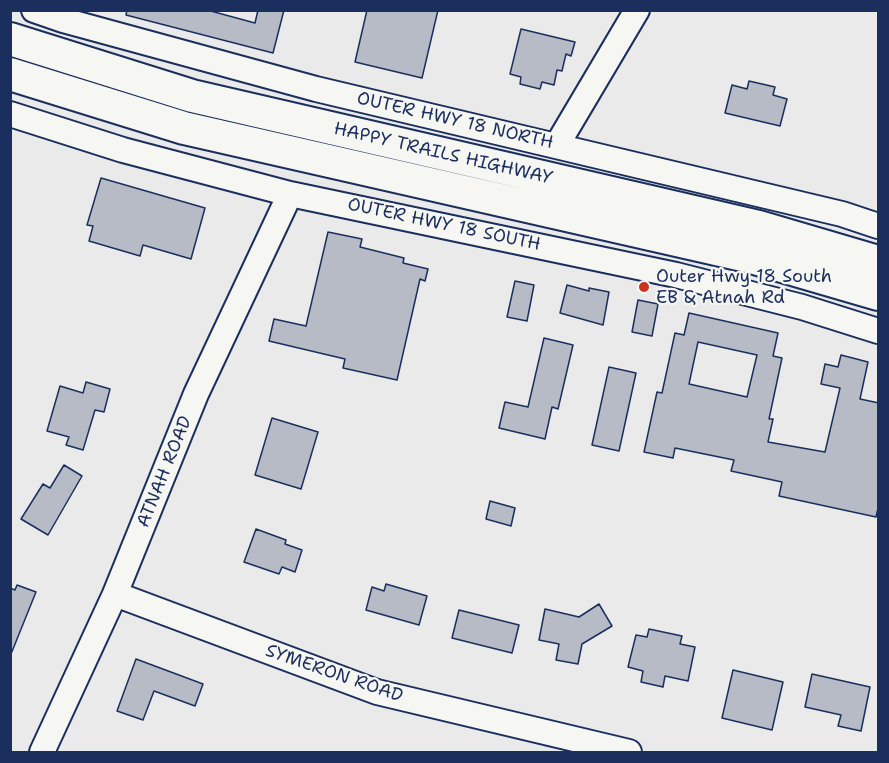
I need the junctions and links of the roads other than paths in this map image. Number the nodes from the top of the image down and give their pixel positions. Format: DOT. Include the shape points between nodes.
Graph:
graph roads {
  1 [pos="34,10"];
  2 [pos="638,10"];
  3 [pos="66,15"];
  4 [pos="10,39"];
  5 [pos="10,74"];
  6 [pos="10,114"];
  7 [pos="557,145"];
  8 [pos="290,194"];
  9 [pos="879,226"];
  10 [pos="879,262"];
  11 [pos="879,294"];
  12 [pos="879,330"];
  13 [pos="115,594"];
  14 [pos="42,753"];
  15 [pos="628,753"];
  1 -- 3 [label="street, OUTER HWY 18 NORTH"];
  2 -- 7 [label="street"];
  3 -- 7 [label="street, OUTER HWY 18 NORTH" via="316,89"];
  4 -- 10 [label="main road, HAPPY TRAILS HIGHWAY" via="192,96 759,227"];
  5 -- 11 [label="main road, HAPPY TRAILS HIGHWAY" via="184,128 751,257"];
  6 -- 8 [label="street, OUTER HWY 18 SOUTH" via="123,150"];
  7 -- 9 [label="street, OUTER HWY 18 NORTH"];
  8 -- 12 [label="street, OUTER HWY 18 SOUTH" via="676,275"];
  8 -- 13 [label="street, ATNAH ROAD" via="196,394"];
  13 -- 14 [label="street, ATNAH ROAD"];
  13 -- 15 [label="street, SYMERON ROAD" via="377,692"];
}
